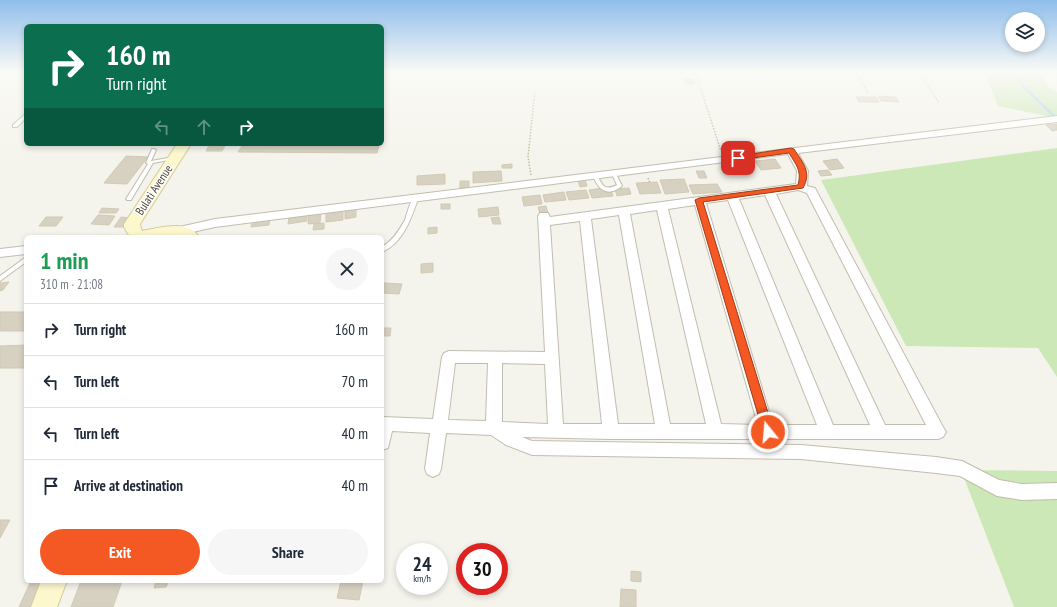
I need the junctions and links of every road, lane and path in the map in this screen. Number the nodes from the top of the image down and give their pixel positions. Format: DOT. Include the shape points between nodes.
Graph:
graph roads {
  1 [pos="534,99"];
  2 [pos="704,99"];
  3 [pos="937,99"];
  4 [pos="939,103"];
  5 [pos="24,118"];
  6 [pos="1052,120"];
  7 [pos="15,126"];
  8 [pos="183,146"];
  9 [pos="154,150"];
  10 [pos="791,151"];
  11 [pos="175,158"];
  12 [pos="725,160"];
  13 [pos="150,164"];
  14 [pos="614,174"];
  15 [pos="595,176"];
  16 [pos="532,184"];
  17 [pos="801,187"];
  18 [pos="769,191"];
  19 [pos="732,196"];
  20 [pos="129,199"];
  21 [pos="415,199"];
  22 [pos="699,200"];
  23 [pos="662,206"];
  24 [pos="624,211"];
  25 [pos="586,216"];
  26 [pos="185,234"];
  27 [pos="137,235"];
  28 [pos="162,235"];
  29 [pos="384,249"];
  30 [pos="24,250"];
  31 [pos="0,253"];
  32 [pos="24,260"];
  33 [pos="0,279"];
  34 [pos="495,357"];
  35 [pos="551,358"];
  36 [pos="384,424"];
  37 [pos="440,427"];
  38 [pos="494,429"];
  39 [pos="556,431"];
  40 [pos="611,432"];
  41 [pos="664,432"];
  42 [pos="716,432"];
  43 [pos="768,432"];
  44 [pos="828,432"];
  45 [pos="881,432"];
  46 [pos="434,469"];
  47 [pos="1057,491"];
  48 [pos="53,583"];
  49 [pos="44,607"];
  1 -- 16 [label="path" via="528,157"];
  2 -- 12 [label="path" via="712,129"];
  3 -- 4 [label="path"];
  5 -- 7 [label="lane"];
  6 -- 10 [label="street"];
  8 -- 11 [label="street, Bulati Avenue"];
  9 -- 13 [label="lane" via="148,161"];
  10 -- 12 [label="street"];
  10 -- 17 [label="street" via="803,170"];
  11 -- 13 [label="lane"];
  11 -- 27 [label="street, Bulati Avenue" via="132,224"];
  12 -- 14 [label="street"];
  13 -- 20 [label="lane"];
  14 -- 15 [label="street"];
  14 -- 15 [label="lane" via="620,186 607,190 602,189"];
  15 -- 16 [label="street"];
  16 -- 21 [label="street"];
  17 -- 18 [label="street"];
  17 -- 45 [label="street" via="811,190 938,432"];
  18 -- 19 [label="street"];
  18 -- 45 [label="street"];
  19 -- 22 [label="street"];
  19 -- 44 [label="street"];
  21 -- 26 [label="street" via="215,223"];
  21 -- 29 [label="lane" via="408,220 393,242"];
  22 -- 23 [label="street"];
  22 -- 43 [label="street"];
  23 -- 24 [label="street"];
  23 -- 42 [label="street"];
  24 -- 25 [label="street"];
  24 -- 41 [label="street"];
  25 -- 35 [label="street" via="545,219"];
  25 -- 40 [label="street"];
  26 -- 28 [label="street"];
  30 -- 31 [label="street"];
  32 -- 33 [label="lane"];
  34 -- 35 [label="street"];
  34 -- 37 [label="street" via="449,357"];
  34 -- 38 [label="street"];
  35 -- 39 [label="street"];
  36 -- 37 [label="street"];
  37 -- 38 [label="street"];
  37 -- 46 [label="street"];
  38 -- 39 [label="street"];
  38 -- 47 [label="street" via="532,448 801,452 936,465 962,469 997,488 1022,492"];
  39 -- 40 [label="street"];
  40 -- 41 [label="street"];
  41 -- 42 [label="street"];
  42 -- 43 [label="street"];
  43 -- 44 [label="street"];
  44 -- 45 [label="street"];
  48 -- 49 [label="street"];
}
